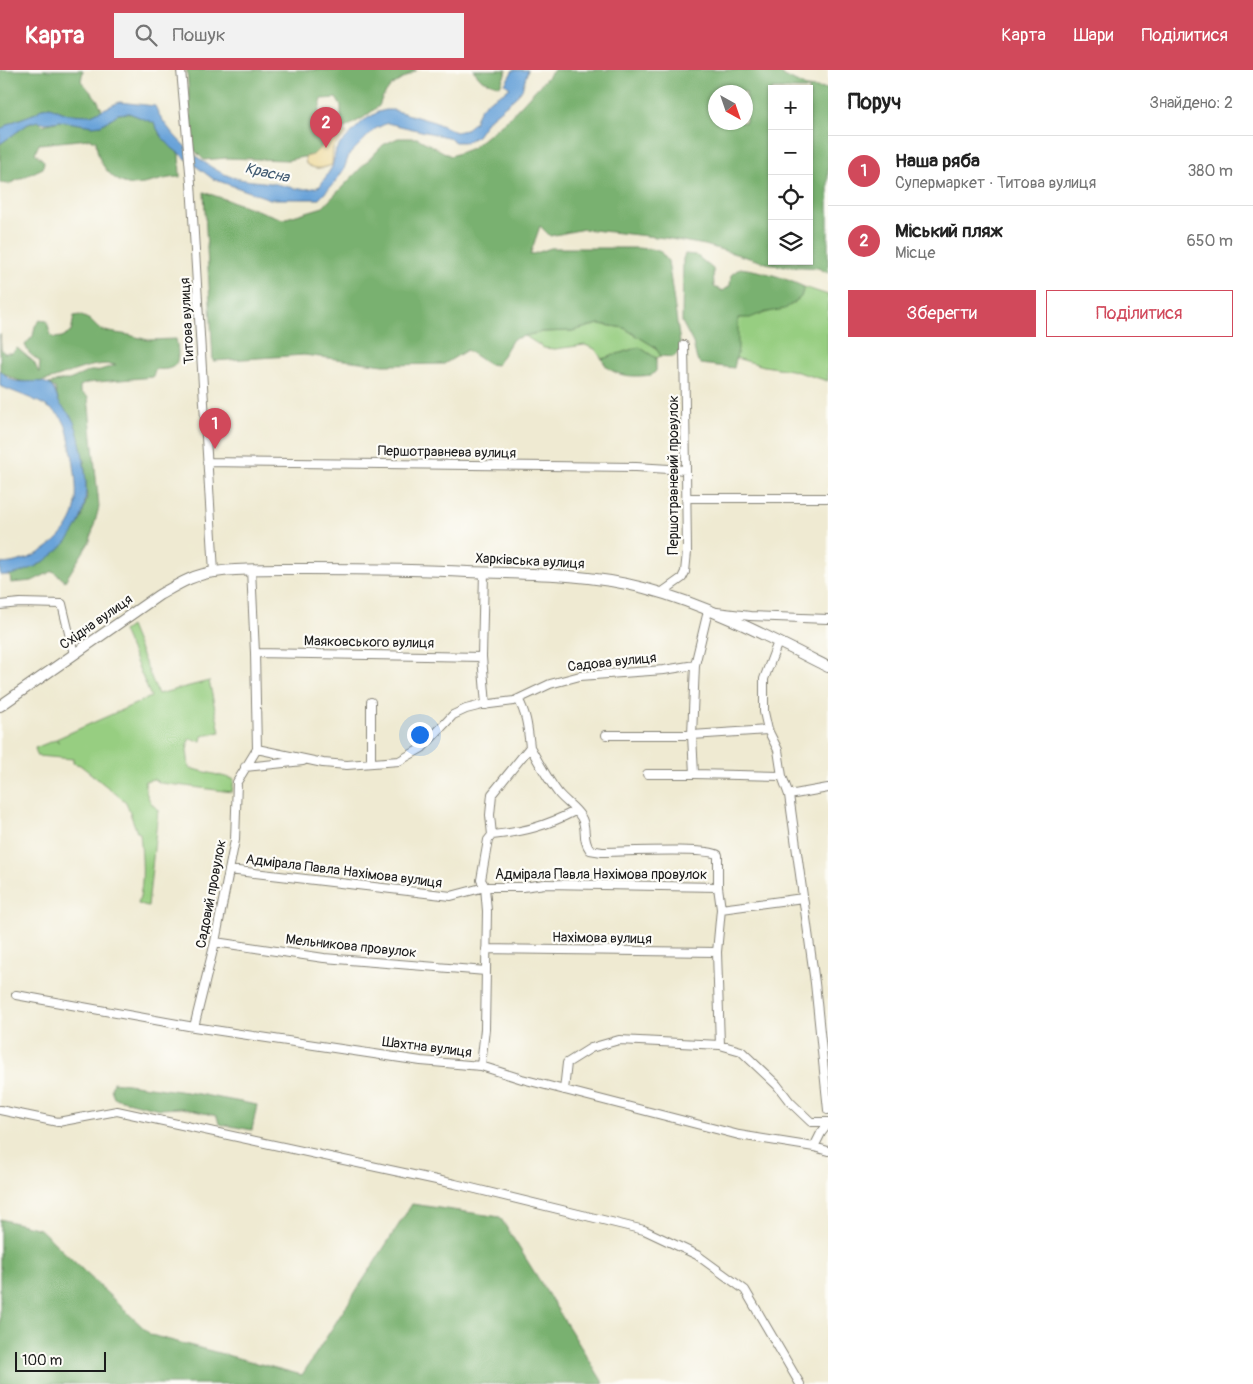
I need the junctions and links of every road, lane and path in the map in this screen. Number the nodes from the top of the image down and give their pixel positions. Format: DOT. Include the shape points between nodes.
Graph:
graph roads {
  1 [pos="181,70"];
  2 [pos="684,345"];
  3 [pos="207,462"];
  4 [pos="686,470"];
  5 [pos="686,498"];
  6 [pos="828,498"];
  7 [pos="251,570"];
  8 [pos="214,572"];
  9 [pos="484,572"];
  10 [pos="661,593"];
  11 [pos="0,605"];
  12 [pos="708,611"];
  13 [pos="828,619"];
  14 [pos="778,642"];
  15 [pos="256,653"];
  16 [pos="74,654"];
  17 [pos="482,657"];
  18 [pos="696,665"];
  19 [pos="828,666"];
  20 [pos="518,699"];
  21 [pos="371,702"];
  22 [pos="486,705"];
  23 [pos="0,706"];
  24 [pos="768,730"];
  25 [pos="692,735"];
  26 [pos="606,736"];
  27 [pos="530,747"];
  28 [pos="257,749"];
  29 [pos="308,760"];
  30 [pos="371,763"];
  31 [pos="245,767"];
  32 [pos="646,774"];
  33 [pos="694,774"];
  34 [pos="782,776"];
  35 [pos="828,788"];
  36 [pos="789,795"];
  37 [pos="575,811"];
  38 [pos="490,837"];
  39 [pos="229,870"];
  40 [pos="485,887"];
  41 [pos="718,887"];
  42 [pos="803,898"];
  43 [pos="721,909"];
  44 [pos="215,942"];
  45 [pos="486,948"];
  46 [pos="717,952"];
  47 [pos="486,971"];
  48 [pos="16,995"];
  49 [pos="194,1027"];
  50 [pos="720,1045"];
  51 [pos="481,1066"];
  52 [pos="564,1090"];
  53 [pos="0,1110"];
  54 [pos="828,1110"];
  55 [pos="828,1123"];
  56 [pos="814,1147"];
  57 [pos="828,1151"];
  58 [pos="800,1384"];
  1 -- 3 [label="street, Титова вулиця"];
  2 -- 4 [label="street, Першотравневий провулок"];
  3 -- 4 [label="street, Першотравнева вулиця"];
  3 -- 8 [label="street, Титова вулиця"];
  4 -- 5 [label="street, Першотравневий провулок"];
  5 -- 6 [label="street"];
  5 -- 10 [label="street, Першотравневий провулок" via="685,572 682,578"];
  7 -- 8 [label="main road, Харківська вулиця"];
  7 -- 9 [label="main road, Харківська вулиця"];
  7 -- 15 [label="street"];
  8 -- 16 [label="main road, Східна вулиця" via="194,577 160,595"];
  9 -- 10 [label="main road, Харківська вулиця" via="602,580"];
  9 -- 17 [label="street"];
  10 -- 12 [label="main road, Харківська вулиця"];
  11 -- 16 [label="street" via="62,604"];
  12 -- 13 [label="street"];
  12 -- 14 [label="main road, Харківська вулиця"];
  12 -- 18 [label="street"];
  14 -- 19 [label="main road, Харківська вулиця"];
  14 -- 24 [label="street" via="764,679 764,712"];
  15 -- 17 [label="street, Маяковського вулиця"];
  15 -- 28 [label="street"];
  16 -- 23 [label="main road, Східна вулиця"];
  17 -- 22 [label="street"];
  18 -- 20 [label="street, Садова вулиця" via="564,679"];
  18 -- 25 [label="street"];
  20 -- 22 [label="street, Садова вулиця"];
  20 -- 27 [label="street" via="524,708"];
  21 -- 30 [label="street"];
  22 -- 30 [label="street, Садова вулиця" via="453,715 422,748 399,761"];
  24 -- 25 [label="street"];
  24 -- 34 [label="street" via="778,750"];
  25 -- 26 [label="street"];
  25 -- 33 [label="street"];
  27 -- 37 [label="street" via="551,783"];
  27 -- 38 [label="street" via="492,794"];
  28 -- 29 [label="street, Садова вулиця"];
  28 -- 31 [label="street, Садовий провулок"];
  29 -- 30 [label="street, Садова вулиця" via="347,765"];
  29 -- 31 [label="street"];
  31 -- 39 [label="street, Садовий провулок" via="237,782 235,840"];
  32 -- 33 [label="street"];
  33 -- 34 [label="street"];
  34 -- 36 [label="street"];
  35 -- 36 [label="street"];
  36 -- 42 [label="street"];
  37 -- 38 [label="street" via="521,832"];
  37 -- 41 [label="street" via="583,822 585,843 590,850 714,852 719,862"];
  38 -- 40 [label="street" via="481,880"];
  39 -- 40 [label="street, Адмірала Павла Нахімова вулиця" via="451,896"];
  39 -- 44 [label="street, Садовий провулок"];
  40 -- 41 [label="street, Адмірала Павла Нахімова провулок" via="584,884"];
  40 -- 45 [label="street"];
  41 -- 43 [label="street"];
  42 -- 43 [label="street"];
  42 -- 54 [label="street"];
  43 -- 46 [label="street"];
  44 -- 47 [label="street, Мельникова провулок" via="324,958"];
  44 -- 49 [label="street, Садовий провулок"];
  45 -- 46 [label="street, Нахімова вулиця"];
  45 -- 47 [label="street"];
  46 -- 50 [label="street"];
  47 -- 51 [label="street"];
  48 -- 49 [label="street, Шахтна вулиця"];
  49 -- 51 [label="street, Шахтна вулиця"];
  50 -- 52 [label="street" via="619,1040 591,1048 567,1063"];
  50 -- 55 [label="street" via="741,1051 811,1122"];
  51 -- 52 [label="street, Шахтна вулиця"];
  52 -- 56 [label="street, Шахтна вулиця" via="739,1135"];
  53 -- 58 [label="street" via="58,1122 117,1111 454,1184 644,1230 697,1255 745,1290"];
  55 -- 56 [label="street"];
  56 -- 57 [label="street, Шахтна вулиця"];
}
